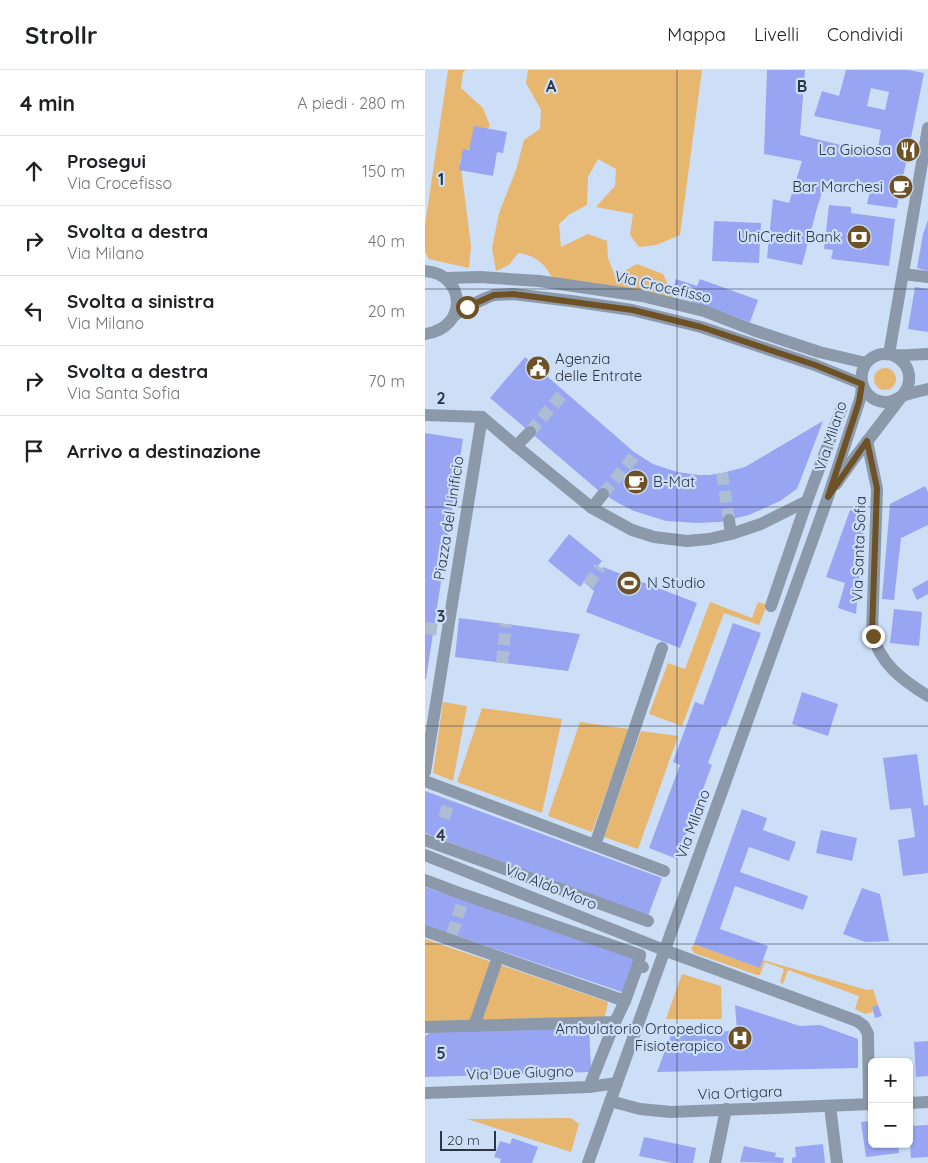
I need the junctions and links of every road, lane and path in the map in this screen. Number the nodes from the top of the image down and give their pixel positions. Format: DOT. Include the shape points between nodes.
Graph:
graph roads {
  1 [pos="928,128"];
  2 [pos="425,271"];
  3 [pos="909,275"];
  4 [pos="446,278"];
  5 [pos="928,278"];
  6 [pos="455,315"];
  7 [pos="428,336"];
  8 [pos="928,354"];
  9 [pos="891,355"];
  10 [pos="866,364"];
  11 [pos="862,384"];
  12 [pos="928,388"];
  13 [pos="900,397"];
  14 [pos="841,410"];
  15 [pos="425,415"];
  16 [pos="482,417"];
  17 [pos="530,432"];
  18 [pos="867,441"];
  19 [pos="516,446"];
  20 [pos="603,494"];
  21 [pos="828,497"];
  22 [pos="807,501"];
  23 [pos="592,508"];
  24 [pos="729,520"];
  25 [pos="731,534"];
  26 [pos="771,606"];
  27 [pos="662,648"];
  28 [pos="928,696"];
  29 [pos="425,772"];
  30 [pos="425,781"];
  31 [pos="433,840"];
  32 [pos="595,845"];
  33 [pos="425,855"];
  34 [pos="664,871"];
  35 [pos="425,880"];
  36 [pos="648,921"];
  37 [pos="425,931"];
  38 [pos="665,950"];
  39 [pos="498,957"];
  40 [pos="625,1001"];
  41 [pos="615,1022"];
  42 [pos="474,1026"];
  43 [pos="425,1027"];
  44 [pos="617,1083"];
  45 [pos="589,1087"];
  46 [pos="425,1093"];
  47 [pos="610,1101"];
  48 [pos="928,1102"];
  49 [pos="870,1103"];
  50 [pos="913,1103"];
  51 [pos="868,1104"];
  52 [pos="830,1106"];
  53 [pos="726,1109"];
  54 [pos="588,1163"];
  55 [pos="715,1163"];
  56 [pos="837,1163"];
  1 -- 3 [label="street"];
  2 -- 4 [label="street"];
  3 -- 5 [label="street"];
  3 -- 9 [label="street"];
  4 -- 6 [label="street" via="456,295"];
  4 -- 10 [label="street, Via Crocefisso" via="539,281 642,296 704,311 819,352"];
  6 -- 7 [label="street, Via Crocefisso" via="443,329"];
  6 -- 11 [label="street, Via Crocefisso" via="486,298 508,294 633,310 701,327"];
  8 -- 9 [label="street"];
  9 -- 10 [label="street" via="876,356"];
  9 -- 13 [label="street" via="904,363 910,376 909,386"];
  10 -- 11 [label="street"];
  11 -- 13 [label="street" via="875,400 887,402"];
  11 -- 21 [label="street, Via Milano"];
  12 -- 13 [label="street"];
  13 -- 18 [label="street, Via Milano"];
  14 -- 22 [label="street"];
  15 -- 16 [label="street"];
  16 -- 19 [label="street"];
  16 -- 29 [label="street, Piazza del Linificio"];
  17 -- 19 [label="street"];
  18 -- 21 [label="street, Via Milano"];
  18 -- 28 [label="street, Via Santa Sofia" via="877,488 872,632 879,650 895,672"];
  19 -- 23 [label="street"];
  20 -- 23 [label="street"];
  21 -- 38 [label="street, Via Milano"];
  22 -- 25 [label="street" via="761,524"];
  22 -- 26 [label="street"];
  23 -- 25 [label="street" via="632,530 654,537 687,541"];
  24 -- 25 [label="street"];
  27 -- 32 [label="street"];
  30 -- 32 [label="street"];
  31 -- 36 [label="street"];
  32 -- 34 [label="street"];
  33 -- 38 [label="street, Via Aldo Moro"];
  35 -- 40 [label="street" via="464,897 640,955 641,966"];
  37 -- 39 [label="street" via="451,937"];
  38 -- 44 [label="street, Via Milano"];
  38 -- 49 [label="street, Via Aldo Moro" via="857,1020 868,1034"];
  39 -- 40 [label="street"];
  39 -- 42 [label="street"];
  40 -- 41 [label="street"];
  41 -- 42 [label="street"];
  41 -- 45 [label="street"];
  42 -- 43 [label="street"];
  44 -- 45 [label="street, Via Due Giugno"];
  44 -- 47 [label="street, Via Milano"];
  45 -- 46 [label="street, Via Due Giugno"];
  47 -- 53 [label="street, Via Ortigara" via="640,1109 671,1112"];
  47 -- 54 [label="street, Via Milano"];
  48 -- 50 [label="street"];
  51 -- 52 [label="street, Via Ortigara"];
  52 -- 53 [label="street, Via Ortigara"];
  52 -- 56 [label="street"];
  53 -- 55 [label="street"];
}
